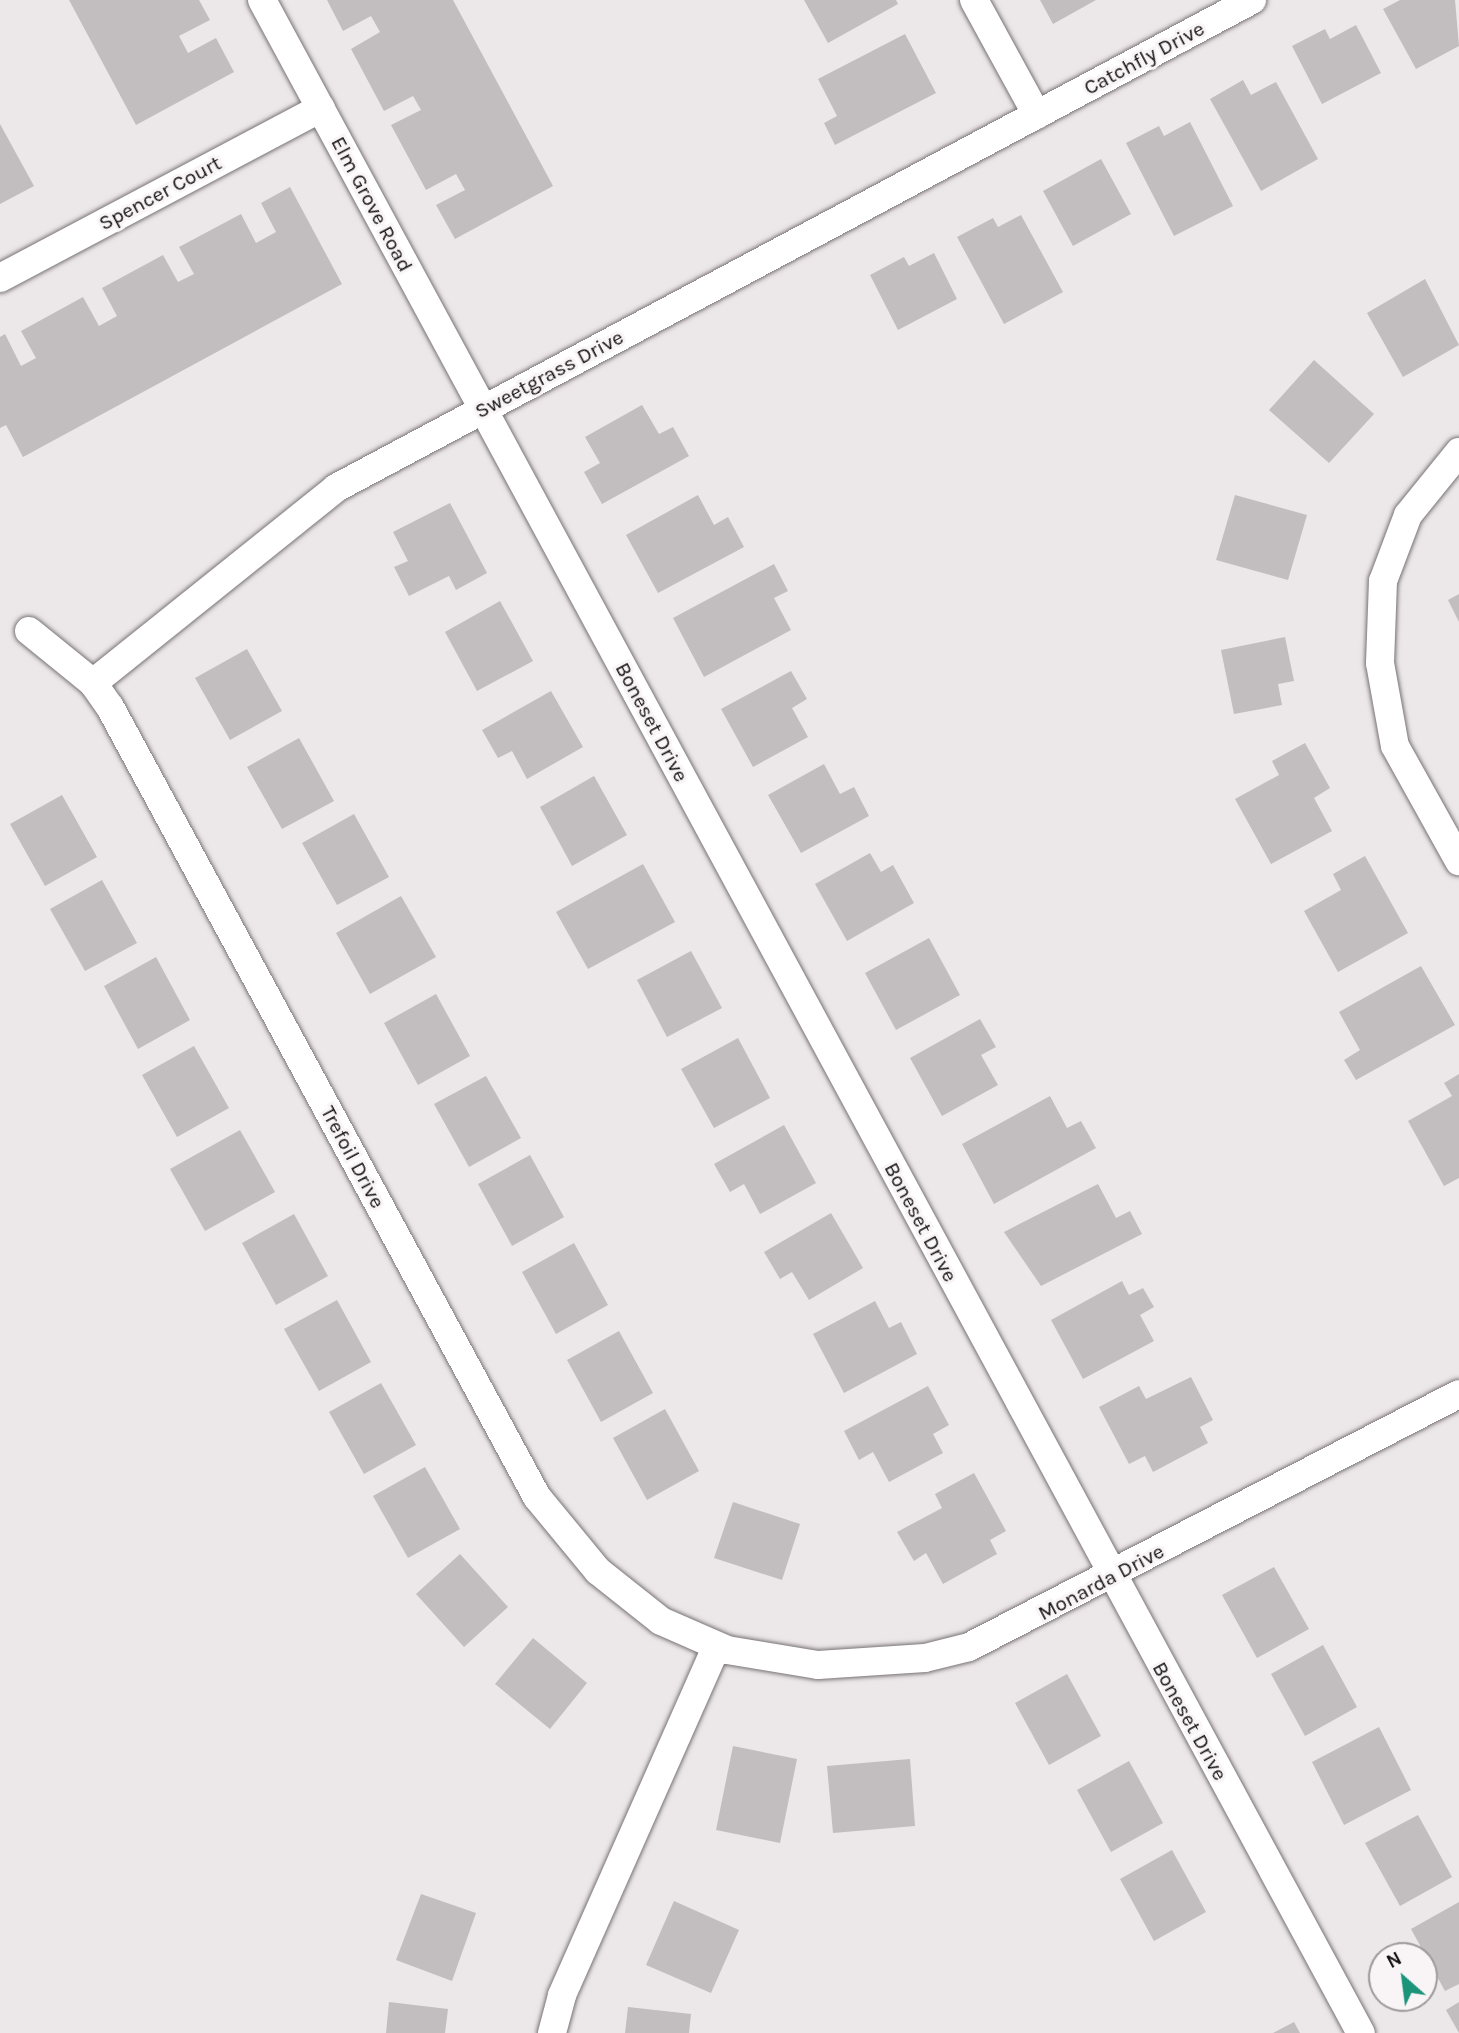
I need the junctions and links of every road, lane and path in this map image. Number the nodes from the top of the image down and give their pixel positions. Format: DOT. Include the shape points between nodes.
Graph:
graph roads {
  1 [pos="262,0"];
  2 [pos="974,0"];
  3 [pos="1252,0"];
  4 [pos="321,108"];
  5 [pos="1037,115"];
  6 [pos="0,278"];
  7 [pos="483,409"];
  8 [pos="1459,452"];
  9 [pos="29,631"];
  10 [pos="93,683"];
  11 [pos="1459,861"];
  12 [pos="1459,1394"];
  13 [pos="1112,1577"];
  14 [pos="716,1647"];
  15 [pos="552,2033"];
  16 [pos="1361,2033"];
  1 -- 4 [label="street, Elm Grove Road"];
  2 -- 5 [label="street"];
  3 -- 5 [label="street, Catchfly Drive"];
  4 -- 6 [label="street, Spencer Court"];
  4 -- 7 [label="street, Elm Grove Road"];
  5 -- 7 [label="street, Sweetgrass Drive"];
  7 -- 10 [label="street, Sweetgrass Drive" via="310,505"];
  7 -- 13 [label="street, Boneset Drive"];
  8 -- 11 [label="street" via="1408,515 1383,580 1380,663 1395,746"];
  9 -- 10 [label="street, Trefoil Drive"];
  10 -- 14 [label="street, Trefoil Drive" via="537,1497 598,1571 661,1621"];
  12 -- 13 [label="street, Monarda Drive"];
  13 -- 14 [label="street, Monarda Drive" via="969,1647 925,1658 818,1665"];
  13 -- 16 [label="street, Boneset Drive"];
  14 -- 15 [label="street" via="562,1995"];
}
